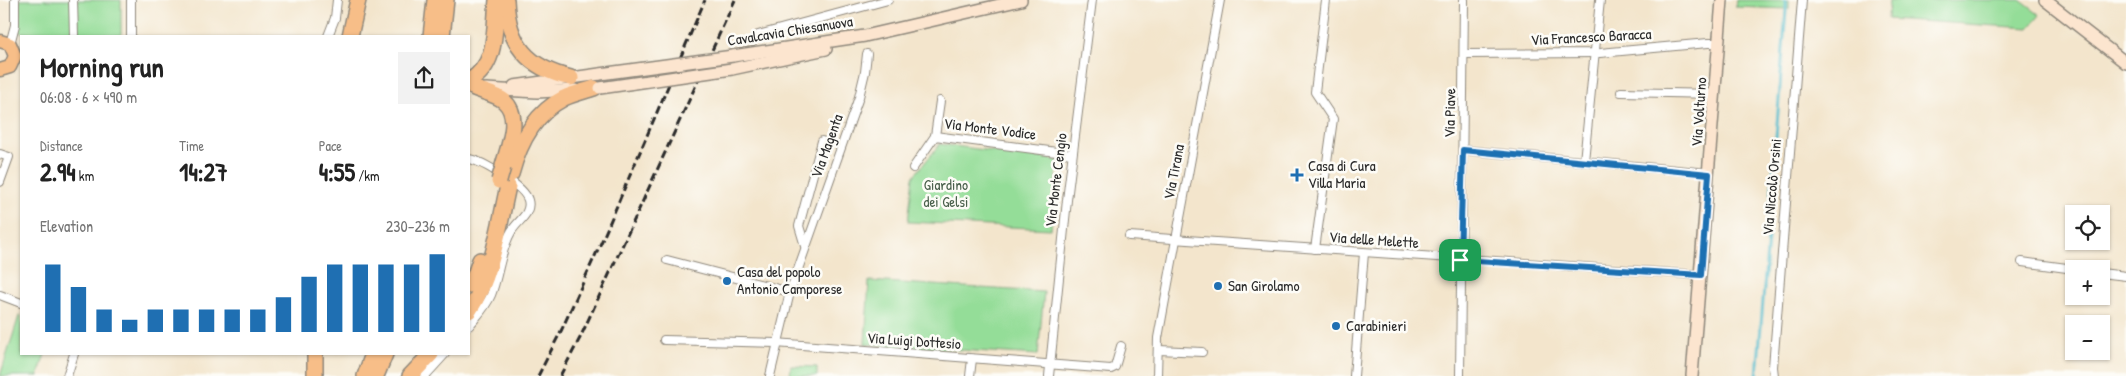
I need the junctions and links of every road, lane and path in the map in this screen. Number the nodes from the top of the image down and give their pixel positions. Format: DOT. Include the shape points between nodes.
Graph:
graph roads {
  1 [pos="14,0"];
  2 [pos="73,0"];
  3 [pos="131,0"];
  4 [pos="337,0"];
  5 [pos="349,0"];
  6 [pos="358,0"];
  7 [pos="428,0"];
  8 [pos="434,0"];
  9 [pos="446,0"];
  10 [pos="497,0"];
  11 [pos="506,0"];
  12 [pos="888,0"];
  13 [pos="1021,0"];
  14 [pos="1092,0"];
  15 [pos="1220,0"];
  16 [pos="1326,0"];
  17 [pos="1464,0"];
  18 [pos="1600,0"];
  19 [pos="1722,0"];
  20 [pos="1802,0"];
  21 [pos="2045,0"];
  22 [pos="864,3"];
  23 [pos="74,35"];
  24 [pos="132,35"];
  25 [pos="328,35"];
  26 [pos="341,35"];
  27 [pos="350,35"];
  28 [pos="430,35"];
  29 [pos="430,35"];
  30 [pos="442,35"];
  31 [pos="758,35"];
  32 [pos="865,36"];
  33 [pos="1719,44"];
  34 [pos="12,49"];
  35 [pos="1594,53"];
  36 [pos="867,54"];
  37 [pos="1464,54"];
  38 [pos="2126,63"];
  39 [pos="0,70"];
  40 [pos="571,78"];
  41 [pos="598,83"];
  42 [pos="471,86"];
  43 [pos="490,89"];
  44 [pos="1621,92"];
  45 [pos="1715,94"];
  46 [pos="940,101"];
  47 [pos="935,136"];
  48 [pos="822,141"];
  49 [pos="1463,150"];
  50 [pos="0,154"];
  51 [pos="1072,154"];
  52 [pos="470,159"];
  53 [pos="1584,161"];
  54 [pos="913,168"];
  55 [pos="1709,174"];
  56 [pos="506,177"];
  57 [pos="0,182"];
  58 [pos="1129,236"];
  59 [pos="1175,240"];
  60 [pos="805,246"];
  61 [pos="1315,249"];
  62 [pos="1364,253"];
  63 [pos="667,260"];
  64 [pos="1460,260"];
  65 [pos="2022,262"];
  66 [pos="2065,268"];
  67 [pos="2110,274"];
  68 [pos="1701,275"];
  69 [pos="2126,276"];
  70 [pos="470,284"];
  71 [pos="790,292"];
  72 [pos="0,295"];
  73 [pos="20,303"];
  74 [pos="470,310"];
  75 [pos="470,325"];
  76 [pos="664,340"];
  77 [pos="776,343"];
  78 [pos="1121,346"];
  79 [pos="1159,350"];
  80 [pos="1202,352"];
  81 [pos="74,355"];
  82 [pos="315,355"];
  83 [pos="373,355"];
  84 [pos="386,355"];
  85 [pos="430,355"];
  86 [pos="443,355"];
  87 [pos="972,359"];
  88 [pos="1051,363"];
  89 [pos="67,376"];
  90 [pos="315,376"];
  91 [pos="365,376"];
  92 [pos="376,376"];
  93 [pos="410,376"];
  94 [pos="425,376"];
  95 [pos="770,376"];
  96 [pos="970,376"];
  97 [pos="1049,376"];
  98 [pos="1157,376"];
  99 [pos="1354,376"];
  100 [pos="1460,376"];
  101 [pos="1692,376"];
  102 [pos="1774,376"];
  1 -- 34 [label="street"];
  2 -- 23 [label="street"];
  3 -- 24 [label="street"];
  4 -- 25 [label="street"];
  5 -- 26 [label="highway"];
  6 -- 27 [label="highway"];
  7 -- 28 [label="highway"];
  8 -- 29 [label="highway"];
  9 -- 30 [label="highway"];
  10 -- 42 [label="highway" via="490,59"];
  11 -- 40 [label="highway" via="510,31 525,56 542,68"];
  12 -- 22 [label="street"];
  13 -- 32 [label="main road"];
  14 -- 51 [label="street, Via Monte Cengio"];
  15 -- 59 [label="street, Via Tirana"];
  16 -- 61 [label="street, Via delle Melette" via="1315,92 1333,119"];
  17 -- 37 [label="street, Via Piave"];
  18 -- 35 [label="street"];
  19 -- 33 [label="main road, Via Volturno"];
  20 -- 102 [label="street, Via Niccolò Orsini" via="1781,245"];
  21 -- 38 [label="main road"];
  22 -- 31 [label="street"];
  32 -- 41 [label="main road, Cavalcavia Chiesanuova, bridge" via="733,56"];
  32 -- 41 [label="main road, Cavalcavia Chiesanuova, bridge" via="819,50 732,69"];
  33 -- 35 [label="street, Via Francesco Baracca"];
  33 -- 45 [label="main road, Via Volturno"];
  34 -- 39 [label="main road" via="10,67"];
  35 -- 37 [label="street, Via Francesco Baracca"];
  35 -- 53 [label="street"];
  36 -- 60 [label="street, Via Magenta" via="859,97"];
  37 -- 49 [label="street, Via Piave"];
  40 -- 41 [label="main road, Cavalcavia Chiesanuova"];
  40 -- 43 [label="main road, Cavalcavia Chiesanuova"];
  41 -- 43 [label="main road, Cavalcavia Chiesanuova" via="537,92"];
  41 -- 56 [label="highway" via="565,98 541,116 518,151"];
  42 -- 43 [label="main road, Cavalcavia Chiesanuova"];
  42 -- 56 [label="highway" via="497,97 508,106 513,129"];
  44 -- 45 [label="street"];
  45 -- 55 [label="main road, Via Volturno"];
  46 -- 47 [label="street, Via Monte Vodice"];
  47 -- 51 [label="street, Via Monte Vodice"];
  47 -- 54 [label="street, Via Monte Vodice"];
  48 -- 60 [label="street, Via Magenta" via="799,226"];
  49 -- 53 [label="street"];
  49 -- 64 [label="street, Via Piave"];
  50 -- 57 [label="street" via="9,157"];
  51 -- 88 [label="street, Via Monte Cengio"];
  52 -- 75 [label="street" via="483,164 524,192 528,199 525,216 506,240 491,296"];
  53 -- 55 [label="street"];
  55 -- 68 [label="main road, Via Volturno"];
  56 -- 70 [label="highway"];
  56 -- 74 [label="highway" via="490,263"];
  58 -- 59 [label="street, Via delle Melette"];
  59 -- 61 [label="street, Via delle Melette"];
  59 -- 79 [label="street, Via Tirana" via="1158,338"];
  60 -- 71 [label="street, Via Magenta"];
  61 -- 62 [label="street, Via delle Melette"];
  62 -- 64 [label="street, Via delle Melette"];
  62 -- 99 [label="street"];
  63 -- 71 [label="street"];
  64 -- 68 [label="street, Via delle Melette"];
  64 -- 100 [label="street, Via Piave"];
  65 -- 66 [label="street"];
  67 -- 69 [label="street"];
  68 -- 101 [label="main road, Via Volturno"];
  71 -- 77 [label="street, Via Magenta"];
  72 -- 73 [label="street"];
  76 -- 77 [label="street, Via Luigi Dottesio"];
  77 -- 87 [label="street, Via Luigi Dottesio"];
  77 -- 95 [label="street, Via Magenta"];
  78 -- 88 [label="street" via="1113,368"];
  79 -- 80 [label="street"];
  79 -- 98 [label="street, Via Tirana"];
  81 -- 89 [label="street"];
  82 -- 90 [label="highway"];
  83 -- 91 [label="highway"];
  84 -- 92 [label="highway"];
  85 -- 93 [label="highway"];
  86 -- 94 [label="street"];
  87 -- 88 [label="street, Via Luigi Dottesio"];
  87 -- 96 [label="street"];
  88 -- 97 [label="street, Via Monte Cengio"];
}
